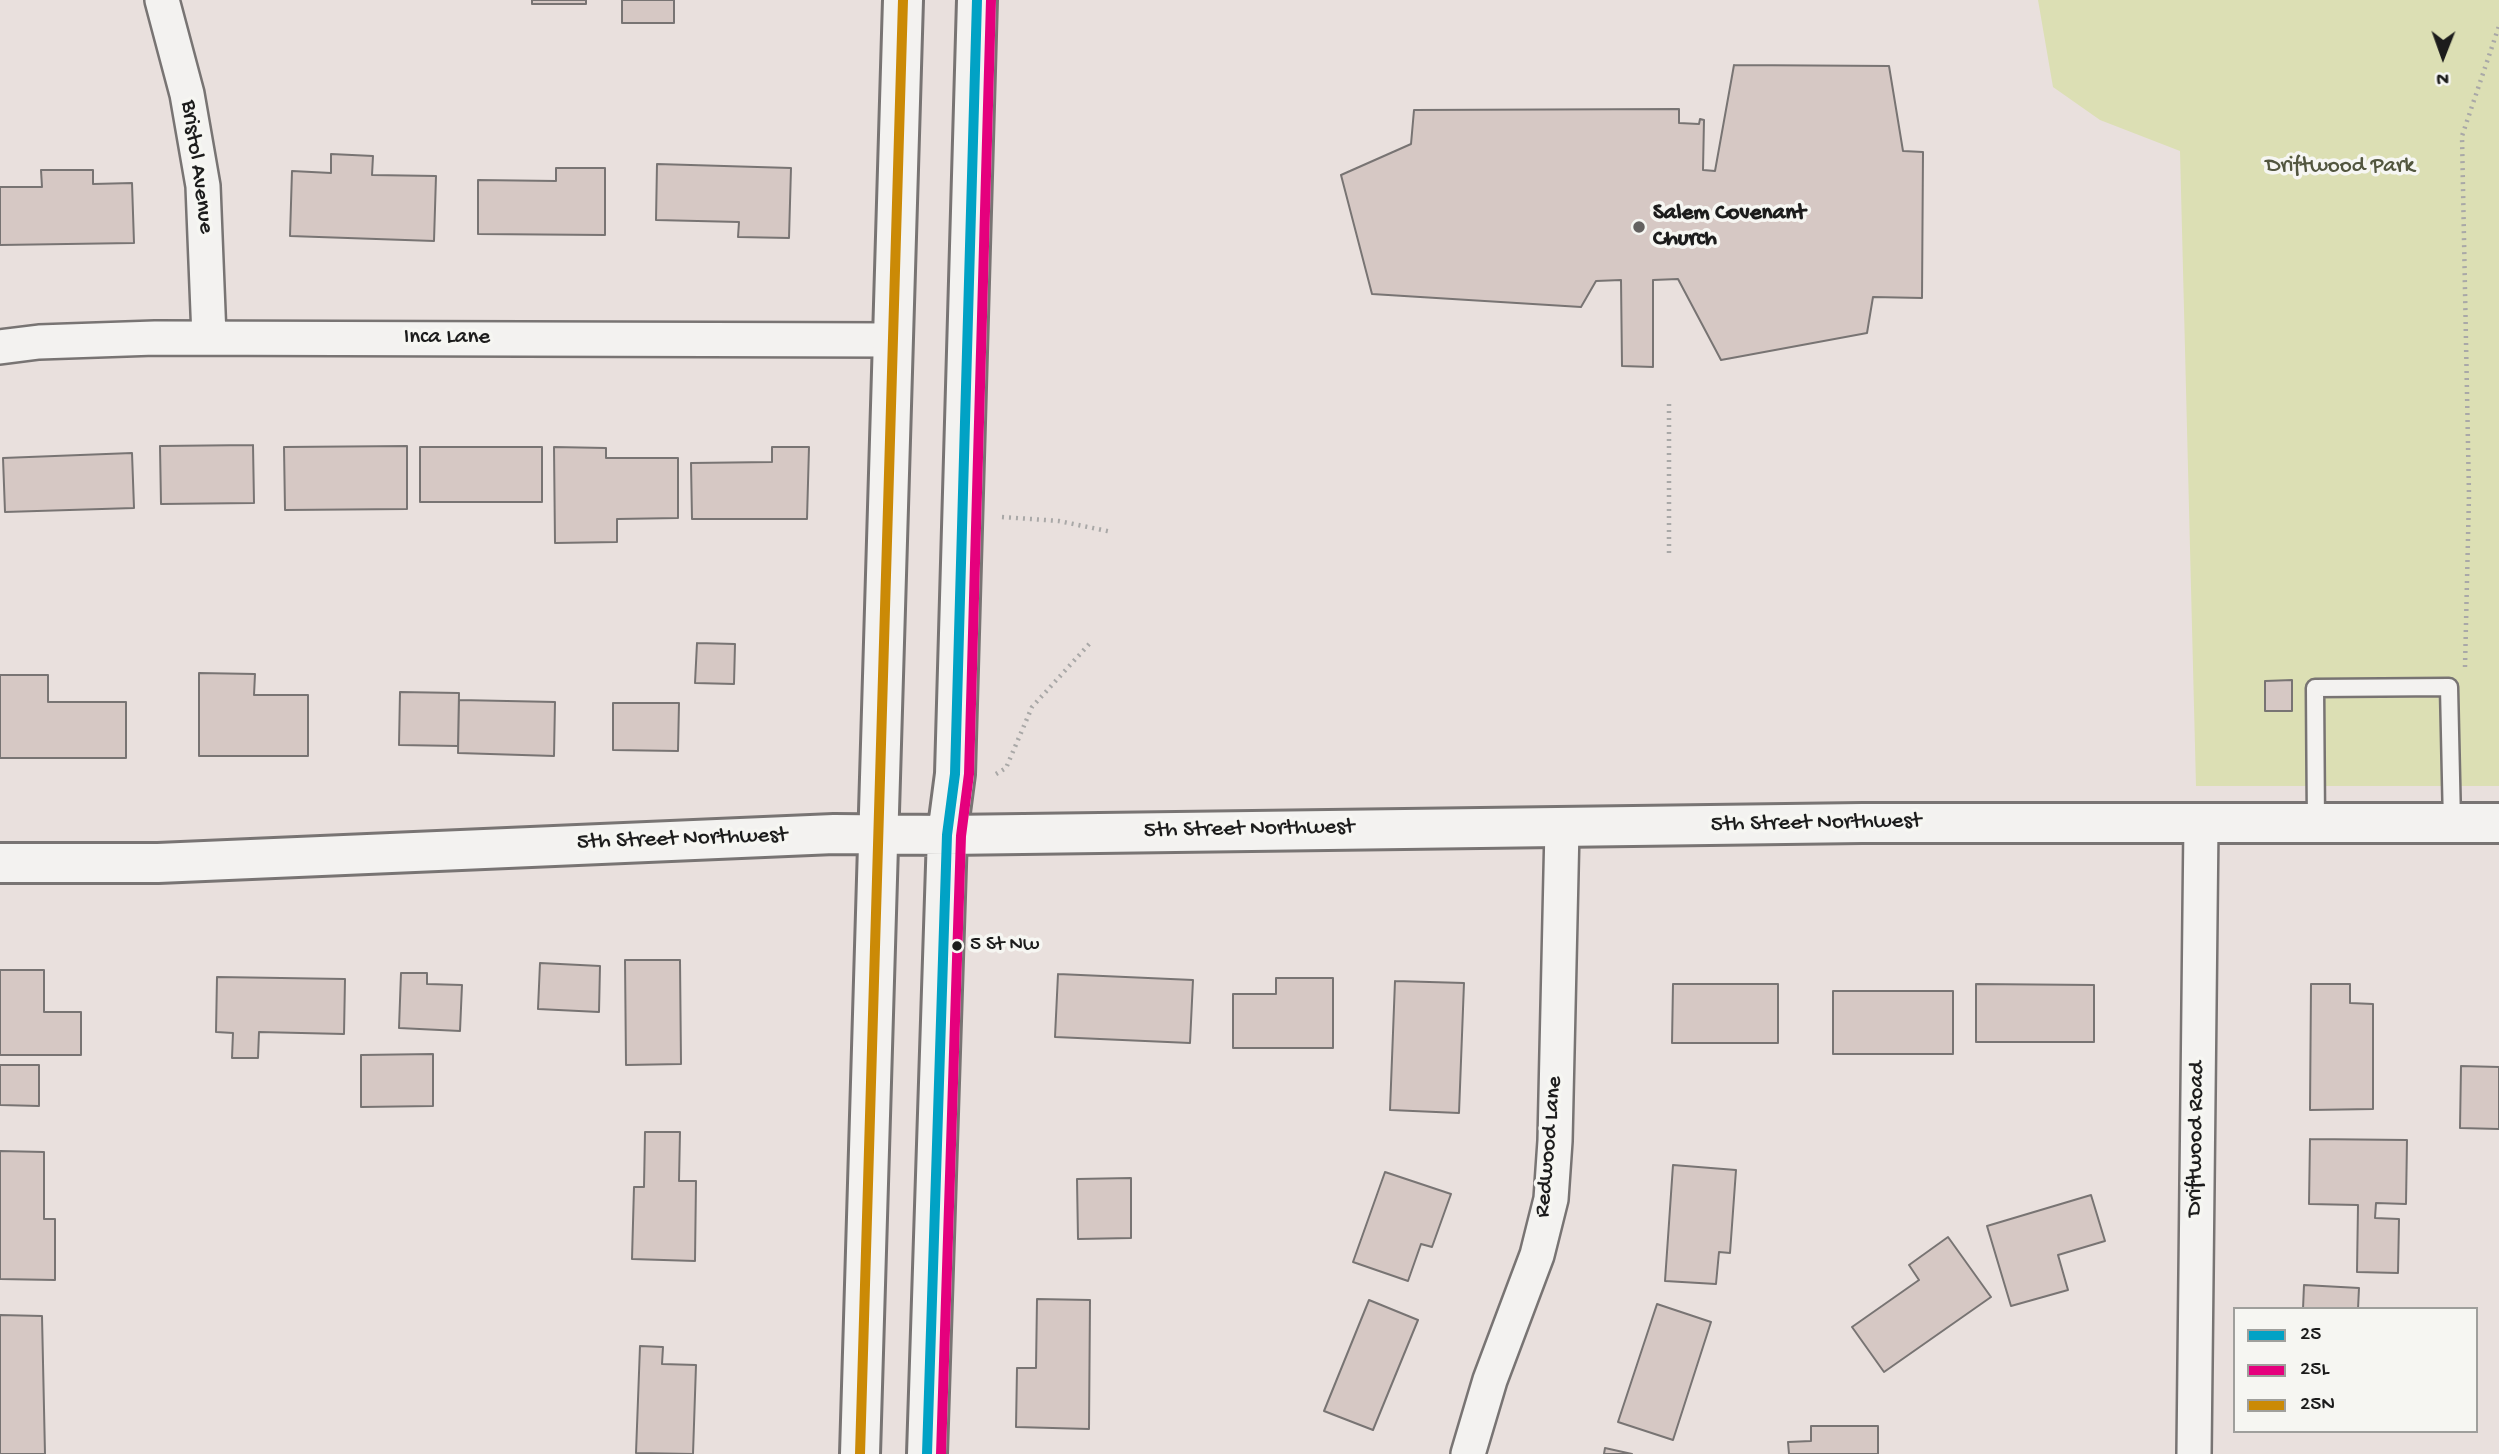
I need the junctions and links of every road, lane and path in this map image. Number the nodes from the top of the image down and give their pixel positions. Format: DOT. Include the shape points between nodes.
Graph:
graph roads {
  1 [pos="162,0"];
  2 [pos="903,0"];
  3 [pos="977,0"];
  4 [pos="2499,26"];
  5 [pos="209,337"];
  6 [pos="894,340"];
  7 [pos="0,347"];
  8 [pos="1669,401"];
  9 [pos="963,515"];
  10 [pos="1112,532"];
  11 [pos="1669,553"];
  12 [pos="1091,642"];
  13 [pos="2449,687"];
  14 [pos="996,774"];
  15 [pos="2452,823"];
  16 [pos="2499,823"];
  17 [pos="2201,824"];
  18 [pos="2316,824"];
  19 [pos="1562,828"];
  20 [pos="880,835"];
  21 [pos="947,835"];
  22 [pos="0,863"];
  23 [pos="860,1454"];
  24 [pos="928,1454"];
  25 [pos="1468,1454"];
  26 [pos="2194,1454"];
  1 -- 5 [label="street, Bristol Avenue" via="187,94 203,186"];
  2 -- 6 [label="main road"];
  3 -- 9 [label="main road"];
  4 -- 13 [label="path" via="2462,136 2469,495 2466,636 2465,677"];
  5 -- 6 [label="street, Inca Lane"];
  5 -- 7 [label="street, Inca Lane"];
  6 -- 20 [label="main road"];
  8 -- 11 [label="path"];
  9 -- 10 [label="path" via="1059,521"];
  9 -- 21 [label="main road" via="956,774"];
  12 -- 14 [label="path" via="1032,707 1006,768"];
  13 -- 15 [label="lane"];
  13 -- 18 [label="lane" via="2315,688"];
  15 -- 16 [label="main road, 5th Street Northwest"];
  15 -- 18 [label="main road, 5th Street Northwest"];
  17 -- 18 [label="main road, 5th Street Northwest"];
  17 -- 19 [label="main road, 5th Street Northwest"];
  17 -- 26 [label="street, Driftwood Road"];
  19 -- 21 [label="main road, 5th Street Northwest"];
  19 -- 25 [label="street, Redwood Lane" via="1550,1199 1537,1255"];
  20 -- 21 [label="main road, 5th Street Northwest"];
  20 -- 22 [label="main road, 5th Street Northwest" via="158,863"];
  20 -- 23 [label="main road"];
  21 -- 24 [label="main road"];
}
